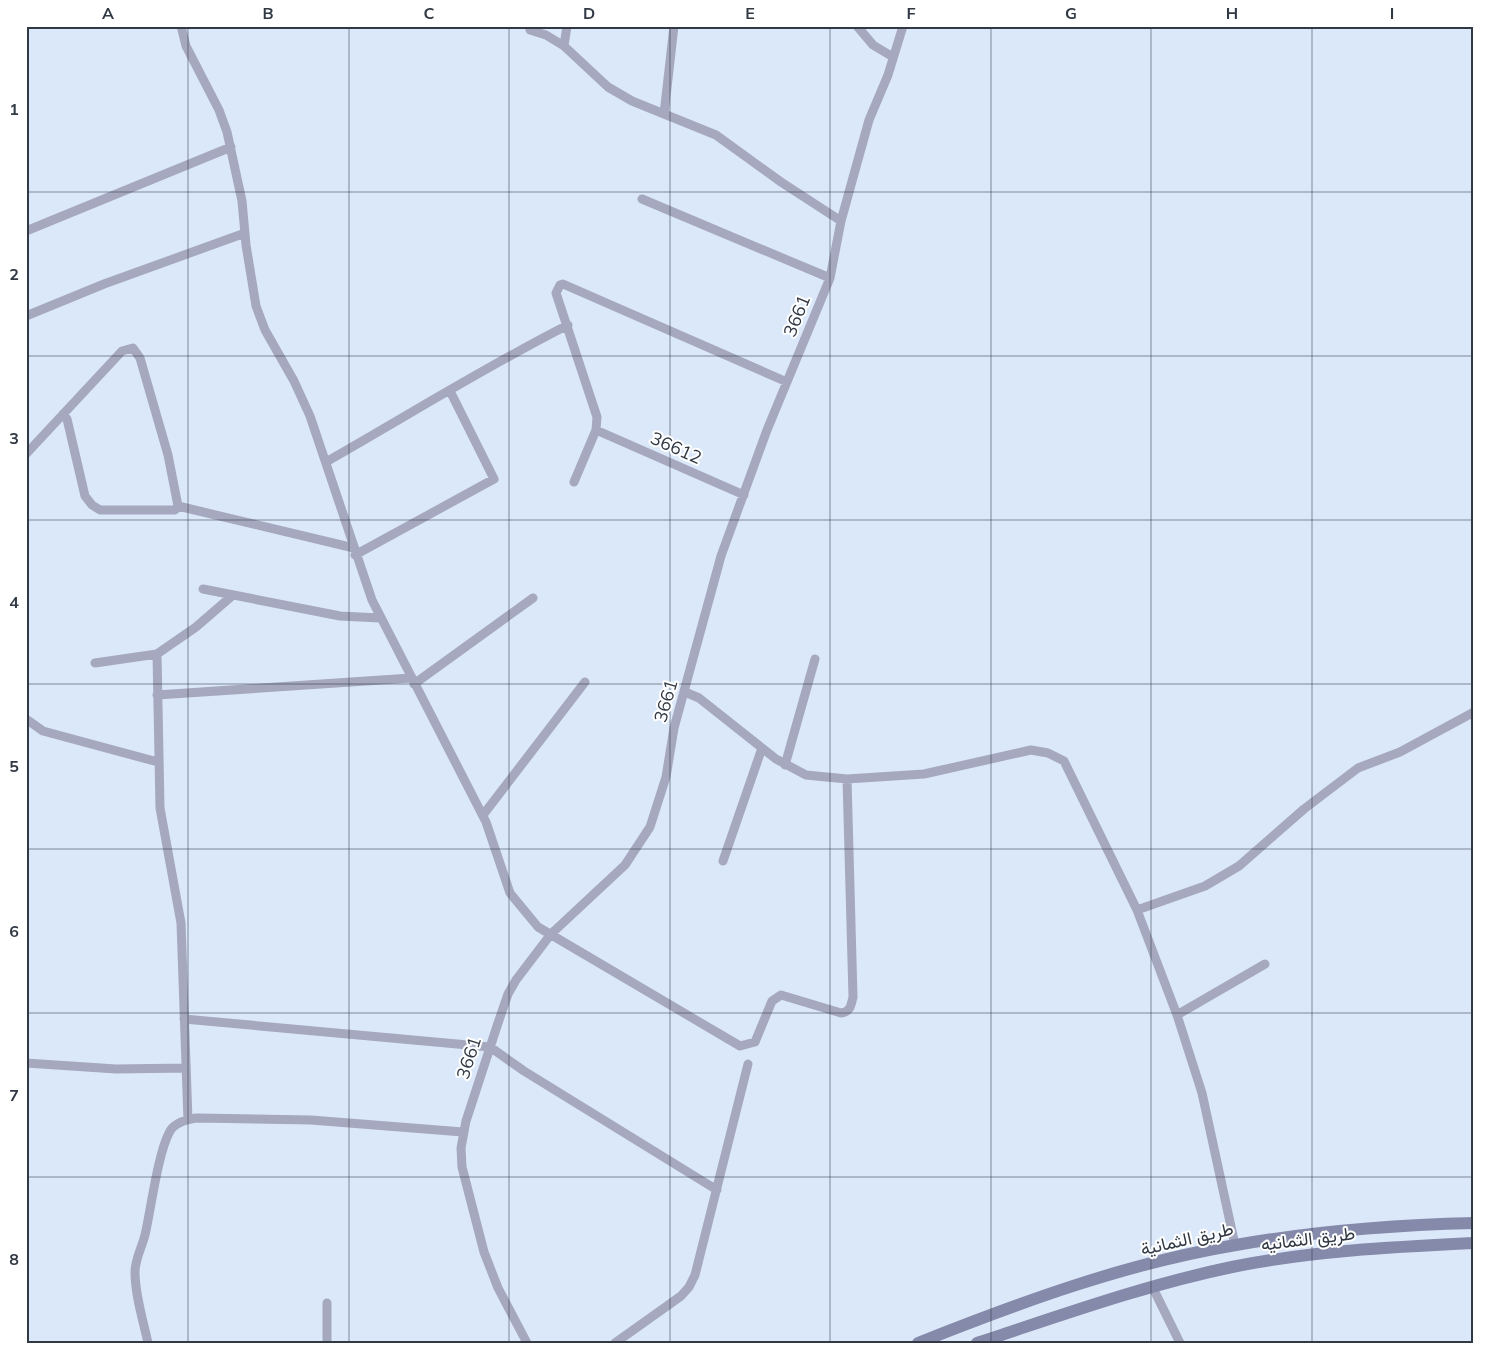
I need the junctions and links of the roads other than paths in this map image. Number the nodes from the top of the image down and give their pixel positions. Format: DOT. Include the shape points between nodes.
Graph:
graph roads {
  1 [pos="181,26"];
  2 [pos="567,26"];
  3 [pos="674,26"];
  4 [pos="857,26"];
  5 [pos="903,26"];
  6 [pos="530,30"];
  7 [pos="564,46"];
  8 [pos="893,57"];
  9 [pos="664,114"];
  10 [pos="231,147"];
  11 [pos="642,198"];
  12 [pos="841,221"];
  13 [pos="26,231"];
  14 [pos="245,233"];
  15 [pos="830,278"];
  16 [pos="26,316"];
  17 [pos="568,325"];
  18 [pos="787,382"];
  19 [pos="450,391"];
  20 [pos="63,414"];
  21 [pos="596,430"];
  22 [pos="26,454"];
  23 [pos="326,462"];
  24 [pos="574,482"];
  25 [pos="744,494"];
  26 [pos="178,506"];
  27 [pos="355,552"];
  28 [pos="203,590"];
  29 [pos="233,595"];
  30 [pos="533,598"];
  31 [pos="380,618"];
  32 [pos="157,654"];
  33 [pos="815,659"];
  34 [pos="95,664"];
  35 [pos="413,681"];
  36 [pos="585,682"];
  37 [pos="685,692"];
  38 [pos="157,696"];
  39 [pos="1474,712"];
  40 [pos="26,719"];
  41 [pos="762,748"];
  42 [pos="158,762"];
  43 [pos="785,765"];
  44 [pos="847,779"];
  45 [pos="483,815"];
  46 [pos="723,861"];
  47 [pos="1137,910"];
  48 [pos="552,934"];
  49 [pos="1264,964"];
  50 [pos="1177,1015"];
  51 [pos="184,1019"];
  52 [pos="490,1047"];
  53 [pos="26,1063"];
  54 [pos="748,1064"];
  55 [pos="186,1068"];
  56 [pos="188,1120"];
  57 [pos="463,1132"];
  58 [pos="717,1190"];
  59 [pos="1474,1223"];
  60 [pos="1474,1244"];
  61 [pos="1235,1245"];
  62 [pos="1152,1286"];
  63 [pos="327,1303"];
  64 [pos="148,1343"];
  65 [pos="327,1343"];
  66 [pos="527,1343"];
  67 [pos="614,1343"];
  68 [pos="918,1343"];
  69 [pos="977,1343"];
  70 [pos="1180,1343"];
  1 -- 10 [label="street" via="186,46 219,110"];
  2 -- 7 [label="street"];
  3 -- 9 [label="street"];
  4 -- 8 [label="street" via="873,45"];
  5 -- 8 [label="street, 3661"];
  6 -- 7 [label="street"];
  7 -- 9 [label="street" via="608,87"];
  8 -- 12 [label="street, 3661" via="869,120"];
  9 -- 12 [label="street" via="716,135"];
  10 -- 13 [label="street"];
  10 -- 14 [label="street"];
  11 -- 15 [label="street"];
  12 -- 15 [label="street, 3661"];
  14 -- 16 [label="street"];
  14 -- 23 [label="street" via="256,306 265,330 294,381"];
  15 -- 18 [label="street, 3661"];
  17 -- 18 [label="street" via="556,293 563,284"];
  17 -- 19 [label="street" via="485,368"];
  17 -- 21 [label="street" via="594,409"];
  18 -- 25 [label="street, 3661"];
  19 -- 23 [label="street"];
  19 -- 27 [label="street" via="494,478"];
  20 -- 22 [label="street"];
  20 -- 26 [label="street" via="85,496 92,505 100,510 162,511 175,510"];
  20 -- 26 [label="street" via="122,351 133,348 140,358 168,455"];
  21 -- 24 [label="street"];
  21 -- 25 [label="street, 36612"];
  23 -- 27 [label="street"];
  25 -- 37 [label="street, 3661" via="721,556"];
  26 -- 27 [label="street"];
  27 -- 31 [label="street"];
  28 -- 29 [label="street"];
  29 -- 31 [label="street" via="340,616"];
  29 -- 32 [label="street" via="196,627"];
  30 -- 35 [label="street"];
  31 -- 35 [label="street"];
  32 -- 34 [label="street"];
  32 -- 38 [label="street"];
  33 -- 43 [label="street"];
  35 -- 38 [label="street"];
  35 -- 45 [label="street"];
  36 -- 45 [label="street"];
  37 -- 41 [label="street" via="699,698"];
  37 -- 48 [label="street, 3661" via="674,728 666,777 644,839 620,870"];
  38 -- 42 [label="street"];
  39 -- 47 [label="street" via="1400,752 1358,768 1304,809 1239,866 1205,886"];
  40 -- 42 [label="street" via="43,731"];
  41 -- 43 [label="street"];
  41 -- 46 [label="street"];
  42 -- 51 [label="street" via="160,808 181,923"];
  43 -- 44 [label="street" via="806,775"];
  44 -- 47 [label="street" via="924,774 1031,750 1048,753 1064,761"];
  44 -- 48 [label="street" via="853,997 846,1012 781,995 772,1001 755,1042 740,1046"];
  45 -- 48 [label="street" via="510,893 538,927"];
  47 -- 50 [label="street"];
  48 -- 52 [label="street, 3661" via="508,994"];
  49 -- 50 [label="street"];
  50 -- 61 [label="street" via="1202,1092"];
  51 -- 52 [label="street"];
  51 -- 55 [label="street"];
  52 -- 57 [label="street, 3661"];
  52 -- 58 [label="street"];
  53 -- 55 [label="street" via="116,1069"];
  54 -- 58 [label="street"];
  55 -- 56 [label="street"];
  56 -- 57 [label="street" via="311,1120"];
  56 -- 64 [label="street" via="170,1130 143,1244 136,1260 138,1295"];
  57 -- 66 [label="street, 3661" via="462,1166 484,1252 498,1288"];
  58 -- 67 [label="street" via="689,1287"];
  59 -- 61 [label="street, طريق الثمانية" via="1399,1224"];
  60 -- 62 [label="street, طريق الثمانيه" via="1382,1248 1281,1259 1235,1266"];
  61 -- 68 [label="street, طريق الثمانية" via="1089,1282 975,1320"];
  62 -- 69 [label="street, طريق الثمانيه"];
  62 -- 70 [label="street"];
  63 -- 65 [label="street"];
}
